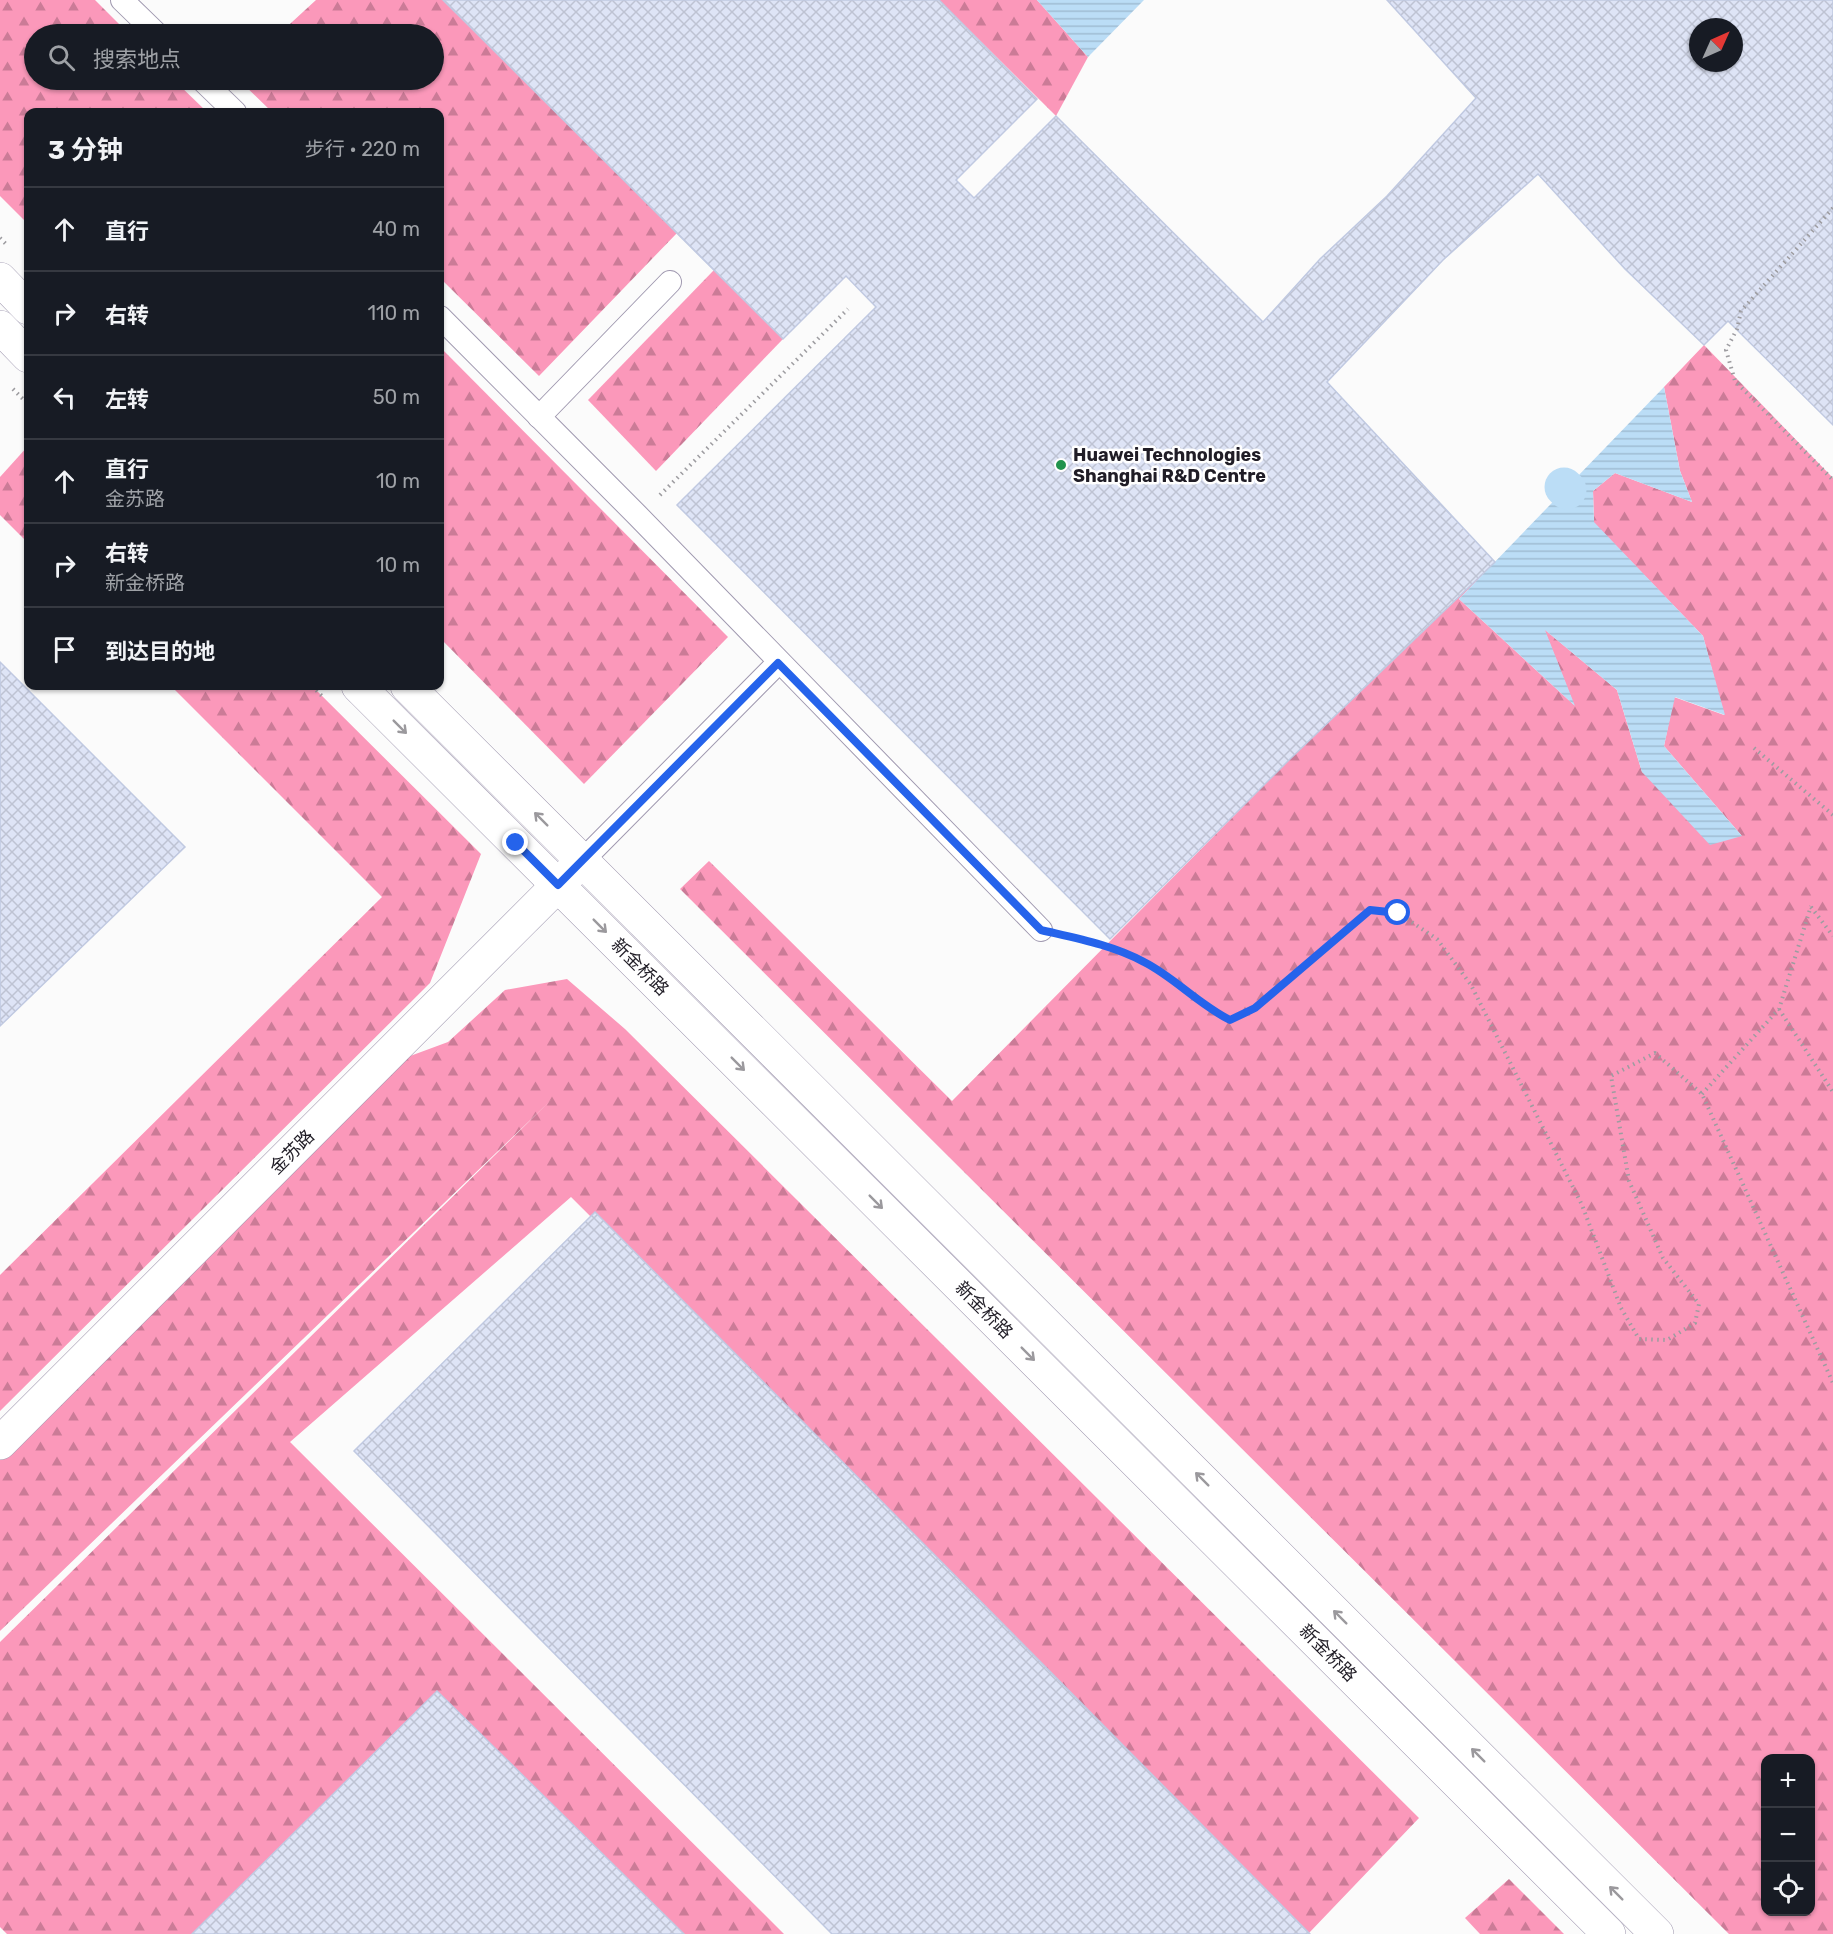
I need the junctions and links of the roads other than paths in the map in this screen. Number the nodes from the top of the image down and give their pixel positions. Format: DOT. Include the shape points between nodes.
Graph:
graph roads {
  1 [pos="122,0"];
  2 [pos="146,24"];
  3 [pos="211,90"];
  4 [pos="230,108"];
  5 [pos="0,279"];
  6 [pos="670,282"];
  7 [pos="24,304"];
  8 [pos="444,322"];
  9 [pos="0,327"];
  10 [pos="24,352"];
  11 [pos="539,417"];
  12 [pos="778,663"];
  13 [pos="362,690"];
  14 [pos="411,690"];
  15 [pos="583,860"];
  16 [pos="558,885"];
  17 [pos="1041,930"];
  18 [pos="0,1443"];
  19 [pos="1609,1934"];
  20 [pos="1657,1934"];
  1 -- 2 [label="lane"];
  3 -- 4 [label="lane"];
  5 -- 7 [label="street"];
  6 -- 11 [label="lane"];
  8 -- 11 [label="lane"];
  9 -- 10 [label="street"];
  11 -- 12 [label="lane"];
  12 -- 15 [label="lane"];
  12 -- 17 [label="lane"];
  13 -- 16 [label="street, 新金桥路, one-way"];
  15 -- 14 [label="street, 新金桥路, one-way"];
  15 -- 16 [label="street, 金苏路"];
  20 -- 15 [label="street, 新金桥路, one-way"];
  16 -- 18 [label="street, 金苏路"];
  16 -- 19 [label="street, 新金桥路, one-way"];
}
